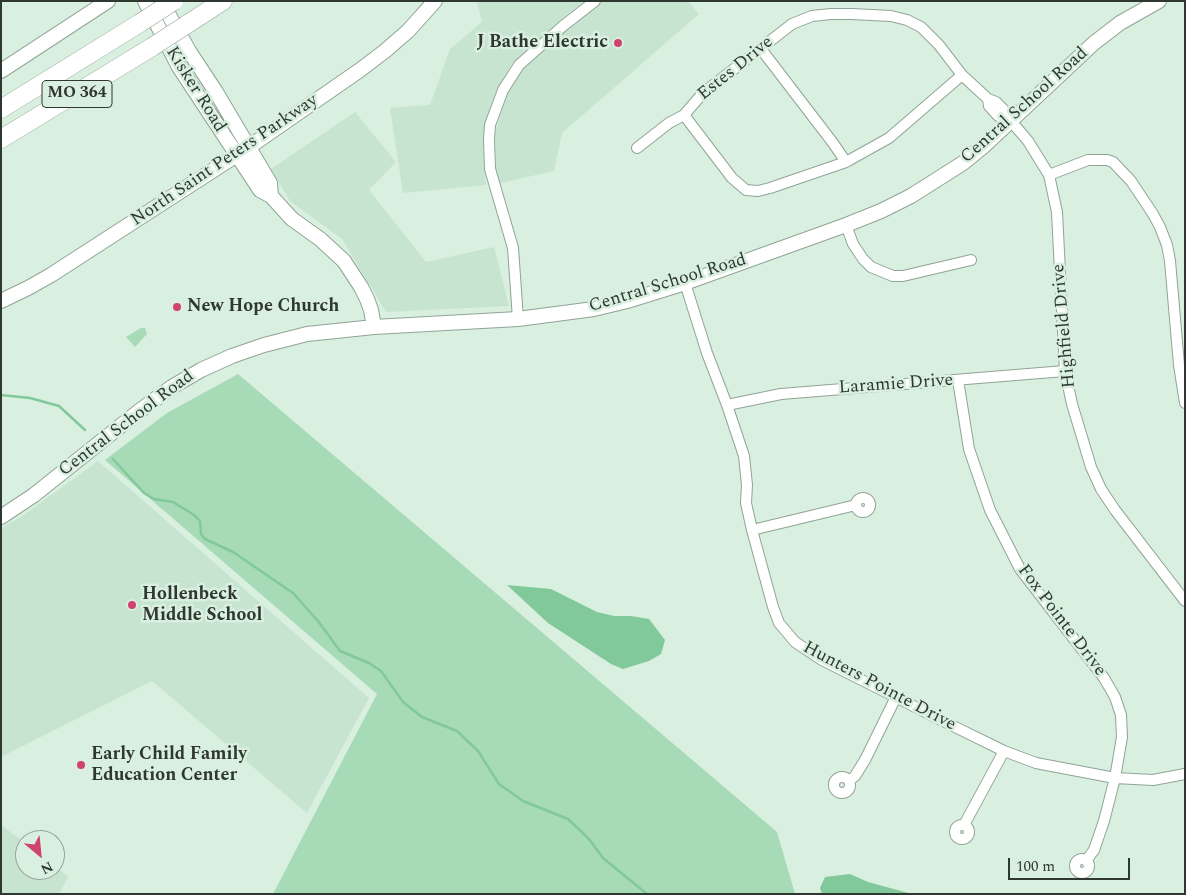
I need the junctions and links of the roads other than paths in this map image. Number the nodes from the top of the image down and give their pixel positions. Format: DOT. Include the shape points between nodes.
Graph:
graph roads {
  1 [pos="108,1"];
  2 [pos="145,1"];
  3 [pos="161,1"];
  4 [pos="174,1"];
  5 [pos="223,1"];
  6 [pos="436,1"];
  7 [pos="595,1"];
  8 [pos="1160,1"];
  9 [pos="761,49"];
  10 [pos="1,70"];
  11 [pos="962,75"];
  12 [pos="1,108"];
  13 [pos="684,114"];
  14 [pos="1008,119"];
  15 [pos="1,139"];
  16 [pos="249,147"];
  17 [pos="637,148"];
  18 [pos="236,156"];
  19 [pos="846,162"];
  20 [pos="1049,175"];
  21 [pos="271,196"];
  22 [pos="846,225"];
  23 [pos="971,260"];
  24 [pos="685,283"];
  25 [pos="1,301"];
  26 [pos="518,319"];
  27 [pos="374,327"];
  28 [pos="1182,365"];
  29 [pos="1066,372"];
  30 [pos="958,380"];
  31 [pos="1185,403"];
  32 [pos="727,404"];
  33 [pos="856,505"];
  34 [pos="1,517"];
  35 [pos="752,530"];
  36 [pos="1185,601"];
  37 [pos="896,697"];
  38 [pos="1004,751"];
  39 [pos="1185,774"];
  40 [pos="1115,778"];
  41 [pos="849,782"];
  42 [pos="964,825"];
  43 [pos="1086,861"];
  1 -- 10 [label="main road"];
  2 -- 18 [label="main road, Kisker Road" via="179,67"];
  3 -- 16 [label="main road, Kisker Road"];
  4 -- 12 [label="highway, MO 364, bridge"];
  5 -- 15 [label="highway, MO 364, bridge"];
  6 -- 16 [label="main road, North Saint Peters Parkway" via="386,51"];
  7 -- 26 [label="street" via="519,65 503,90 490,126 490,169 513,248"];
  8 -- 14 [label="main road, Central School Road" via="1120,23 1094,43"];
  9 -- 11 [label="street, Estes Drive" via="792,24 812,16 890,16 921,27"];
  9 -- 13 [label="street, Estes Drive" via="702,93"];
  9 -- 19 [label="street"];
  11 -- 14 [label="street, Estes Drive" via="988,99 996,102"];
  11 -- 19 [label="street, Estes Drive" via="889,138"];
  13 -- 17 [label="street"];
  13 -- 19 [label="street, Estes Drive" via="732,178 746,190 770,188"];
  14 -- 20 [label="street, Highfield Drive" via="1028,141"];
  14 -- 22 [label="main road, Central School Road" via="985,145 963,163 911,196"];
  16 -- 18 [label="main road, North Saint Peters Parkway"];
  16 -- 21 [label="main road, Kisker Road" via="270,183"];
  18 -- 21 [label="main road, Kisker Road" via="260,190"];
  18 -- 25 [label="main road, North Saint Peters Parkway" via="51,275"];
  20 -- 28 [label="street" via="1088,160 1100,159 1112,162 1131,181 1153,214 1167,245"];
  20 -- 29 [label="street, Highfield Drive" via="1056,212"];
  21 -- 27 [label="main road, Kisker Road" via="292,219 344,261 367,299"];
  22 -- 23 [label="street" via="863,259 871,267 892,276"];
  22 -- 24 [label="main road, Central School Road"];
  24 -- 26 [label="main road, Central School Road" via="594,309"];
  24 -- 32 [label="street, Hunters Pointe Drive"];
  26 -- 27 [label="main road, Central School Road"];
  27 -- 34 [label="main road, Central School Road" via="298,336 232,356 201,370 172,387"];
  28 -- 31 [label="street"];
  29 -- 30 [label="street, Laramie Drive"];
  29 -- 36 [label="street, Highfield Drive" via="1088,459 1102,488 1115,510"];
  30 -- 32 [label="street, Laramie Drive" via="781,394"];
  30 -- 40 [label="street, Fox Pointe Drive" via="969,449 990,510 1020,569 1104,678 1118,705 1122,736"];
  32 -- 35 [label="street, Hunters Pointe Drive" via="744,456 746,503"];
  33 -- 35 [label="street"];
  35 -- 37 [label="street, Hunters Pointe Drive" via="779,623 795,642 822,660"];
  37 -- 38 [label="street, Hunters Pointe Drive"];
  37 -- 41 [label="street" via="865,760"];
  38 -- 40 [label="street, Hunters Pointe Drive" via="1036,763"];
  38 -- 42 [label="street"];
  39 -- 40 [label="street, Hunters Pointe Drive" via="1153,780"];
  40 -- 43 [label="street, Fox Pointe Drive" via="1094,850"];
}
